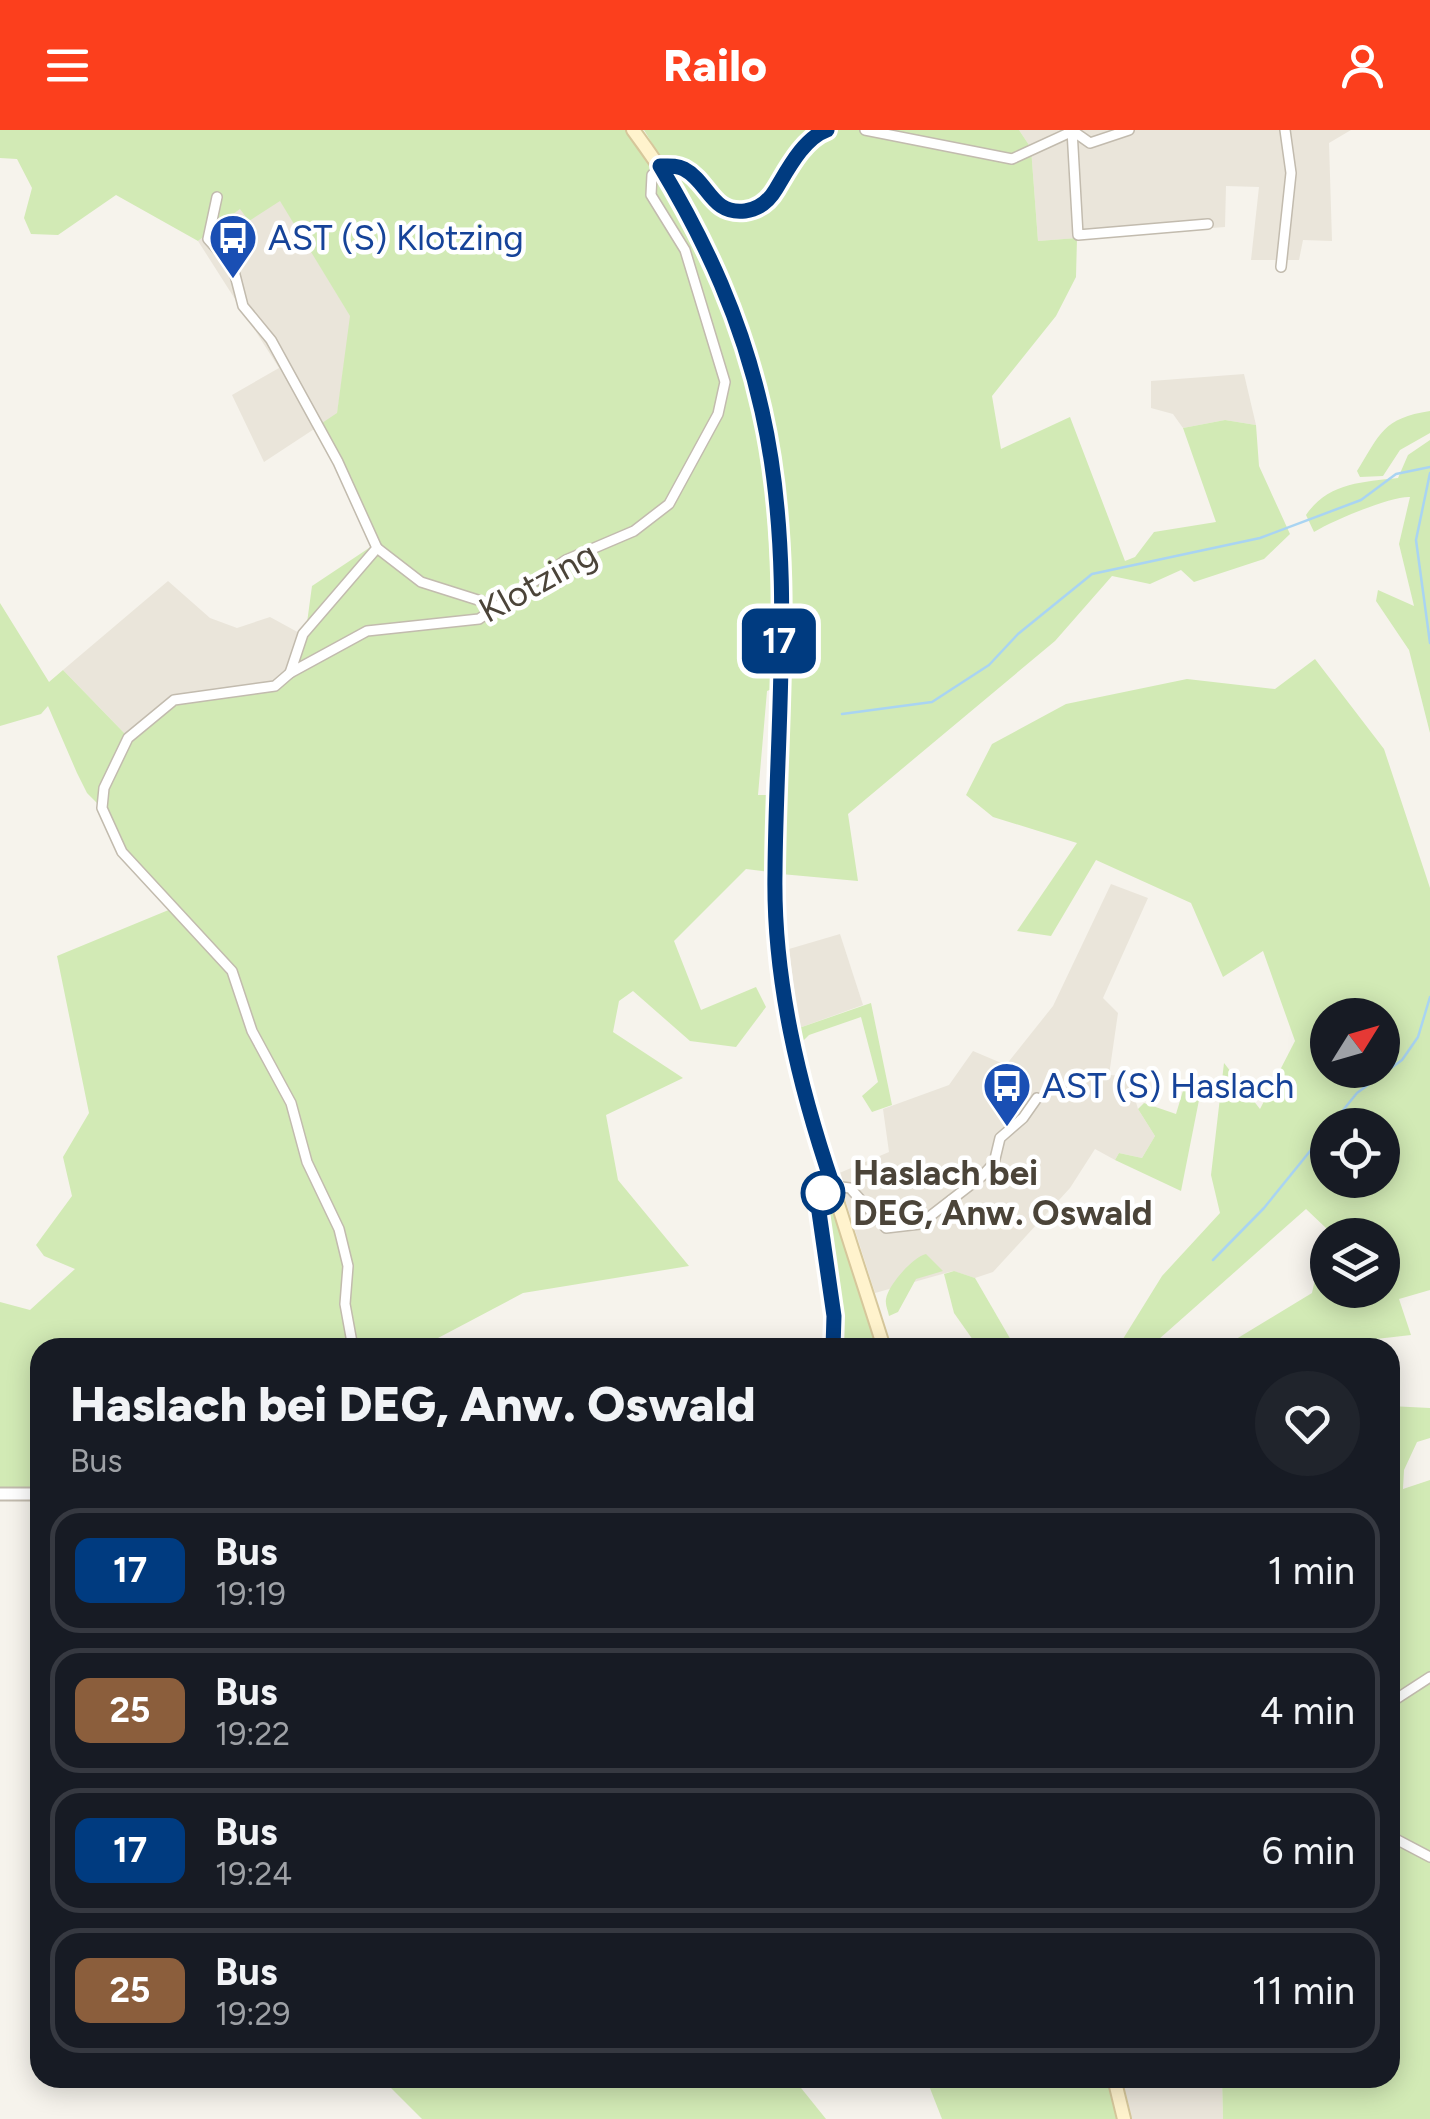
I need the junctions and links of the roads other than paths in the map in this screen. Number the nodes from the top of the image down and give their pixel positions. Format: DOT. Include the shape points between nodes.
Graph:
graph roads {
  1 [pos="633,130"];
  2 [pos="827,130"];
  3 [pos="864,130"];
  4 [pos="1129,130"];
  5 [pos="1286,130"];
  6 [pos="1072,131"];
  7 [pos="660,166"];
  8 [pos="217,197"];
  9 [pos="1208,224"];
  10 [pos="1280,268"];
  11 [pos="377,548"];
  12 [pos="500,607"];
  13 [pos="290,673"];
  14 [pos="1037,1098"];
  15 [pos="833,1186"];
  16 [pos="351,1338"];
  17 [pos="833,1338"];
  18 [pos="881,1338"];
  19 [pos="0,1494"];
  20 [pos="30,1494"];
  21 [pos="1430,1677"];
  22 [pos="1400,1696"];
  23 [pos="1400,1841"];
  24 [pos="1430,1857"];
  25 [pos="1116,2088"];
  26 [pos="1124,2119"];
  1 -- 7 [label="main road"];
  2 -- 7 [label="street" via="807,144 756,210 728,212 680,166"];
  3 -- 6 [label="street" via="1012,160"];
  4 -- 6 [label="street" via="1090,143"];
  5 -- 10 [label="street" via="1291,172"];
  6 -- 9 [label="street" via="1078,235"];
  7 -- 12 [label="street, Klotzing" via="651,195 685,250 715,341 724,401 669,504 634,531 566,560"];
  7 -- 15 [label="main road" via="716,265 763,413 781,557 774,873 780,952 793,1047"];
  8 -- 11 [label="street" via="208,239 233,267 244,306 271,340"];
  11 -- 12 [label="street" via="421,582"];
  11 -- 13 [label="street" via="304,634"];
  12 -- 13 [label="street, Klotzing" via="460,623 367,631"];
  13 -- 16 [label="street, Klotzing" via="275,686 174,700 118,752 102,808 122,852 232,970 339,1228"];
  14 -- 15 [label="street" via="1000,1138 990,1168 920,1224 886,1228 850,1188"];
  15 -- 17 [label="street" via="818,1205"];
  15 -- 18 [label="main road"];
  19 -- 20 [label="street"];
  21 -- 22 [label="street"];
  23 -- 24 [label="street"];
  25 -- 26 [label="main road"];
}
